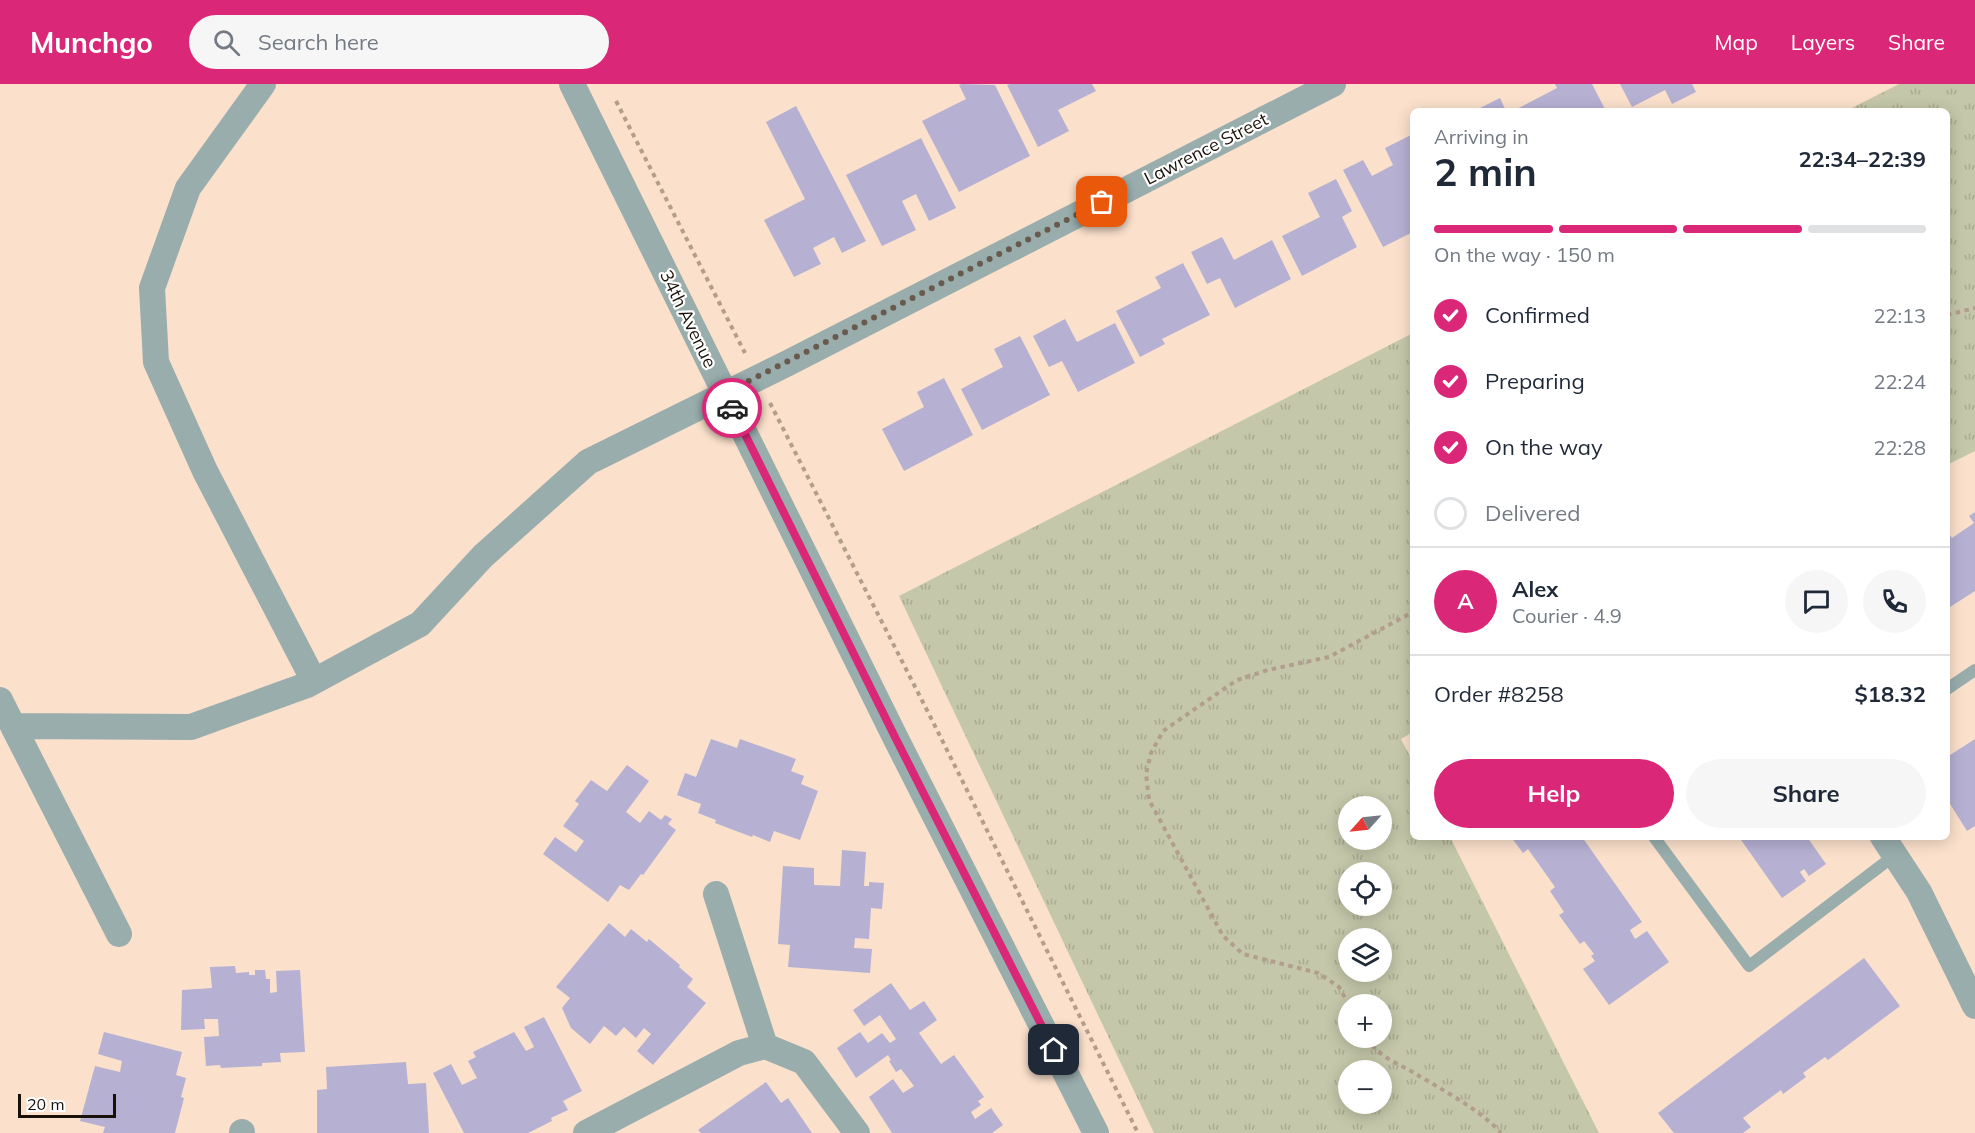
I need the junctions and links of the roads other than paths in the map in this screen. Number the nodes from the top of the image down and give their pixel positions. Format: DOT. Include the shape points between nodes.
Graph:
graph roads {
  1 [pos="263,84"];
  2 [pos="572,84"];
  3 [pos="1333,84"];
  4 [pos="725,393"];
  5 [pos="1975,670"];
  6 [pos="314,681"];
  7 [pos="1950,687"];
  8 [pos="0,700"];
  9 [pos="13,726"];
  10 [pos="1656,840"];
  11 [pos="1889,846"];
  12 [pos="716,894"];
  13 [pos="119,934"];
  14 [pos="1975,1006"];
  15 [pos="765,1046"];
  16 [pos="586,1133"];
  17 [pos="857,1133"];
  18 [pos="1096,1133"];
  1 -- 6 [label="street" via="188,188 152,288 156,362 205,471"];
  2 -- 4 [label="street, 34th Avenue"];
  3 -- 4 [label="street, Lawrence Street"];
  4 -- 6 [label="street, Lawrence Street" via="588,462 483,556 420,624"];
  4 -- 18 [label="street, 34th Avenue"];
  5 -- 7 [label="lane"];
  6 -- 9 [label="street, Lawrence Street" via="191,727"];
  8 -- 9 [label="street"];
  9 -- 13 [label="street"];
  10 -- 11 [label="lane" via="1749,966"];
  11 -- 14 [label="street" via="1918,892"];
  12 -- 15 [label="street"];
  15 -- 16 [label="street" via="739,1053"];
  15 -- 17 [label="street" via="804,1062"];
}
